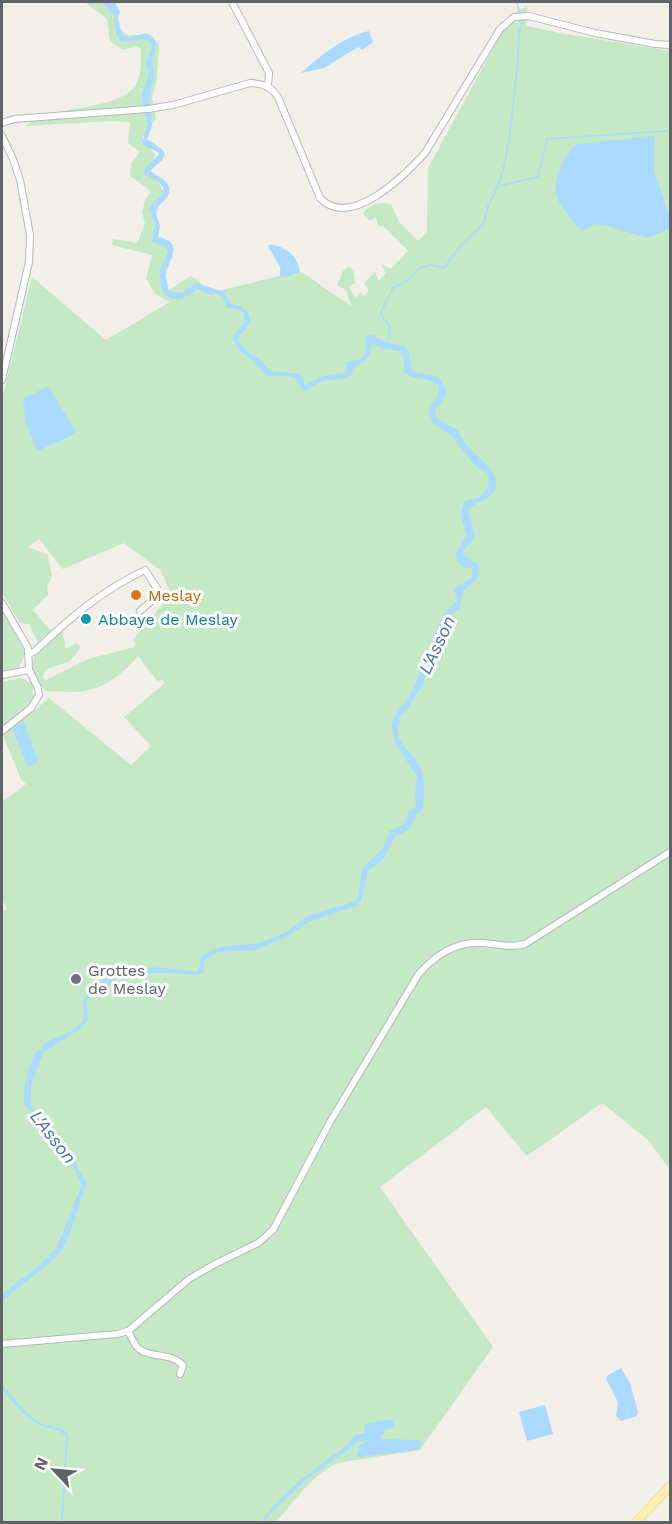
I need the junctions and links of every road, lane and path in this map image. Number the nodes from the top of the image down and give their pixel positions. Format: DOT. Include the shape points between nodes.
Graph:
graph roads {
  1 [pos="232,2"];
  2 [pos="670,45"];
  3 [pos="268,86"];
  4 [pos="2,123"];
  5 [pos="2,136"];
  6 [pos="2,380"];
  7 [pos="2,603"];
  8 [pos="140,611"];
  9 [pos="29,654"];
  10 [pos="29,670"];
  11 [pos="2,675"];
  12 [pos="2,731"];
  13 [pos="670,852"];
  14 [pos="128,1331"];
  15 [pos="2,1344"];
  16 [pos="180,1374"];
  17 [pos="670,1486"];
  18 [pos="636,1522"];
  1 -- 3 [label="street" via="269,73"];
  2 -- 3 [label="street" via="595,33 529,16 514,17 500,29 415,164 369,201 342,208 327,205 320,198 278,97"];
  3 -- 4 [label="street" via="250,83 148,109"];
  5 -- 6 [label="street" via="20,180 30,235 29,262"];
  7 -- 9 [label="street"];
  8 -- 9 [label="street" via="156,597 158,590 145,570 97,597"];
  9 -- 10 [label="street"];
  10 -- 11 [label="street"];
  10 -- 12 [label="street" via="38,688 38,699"];
  13 -- 14 [label="street" via="525,944 513,947 471,943 451,948 431,960 418,975 330,1122 273,1230 258,1243 189,1279"];
  14 -- 15 [label="street"];
  14 -- 16 [label="street" via="137,1348 181,1363"];
  17 -- 18 [label="main road"];
}
